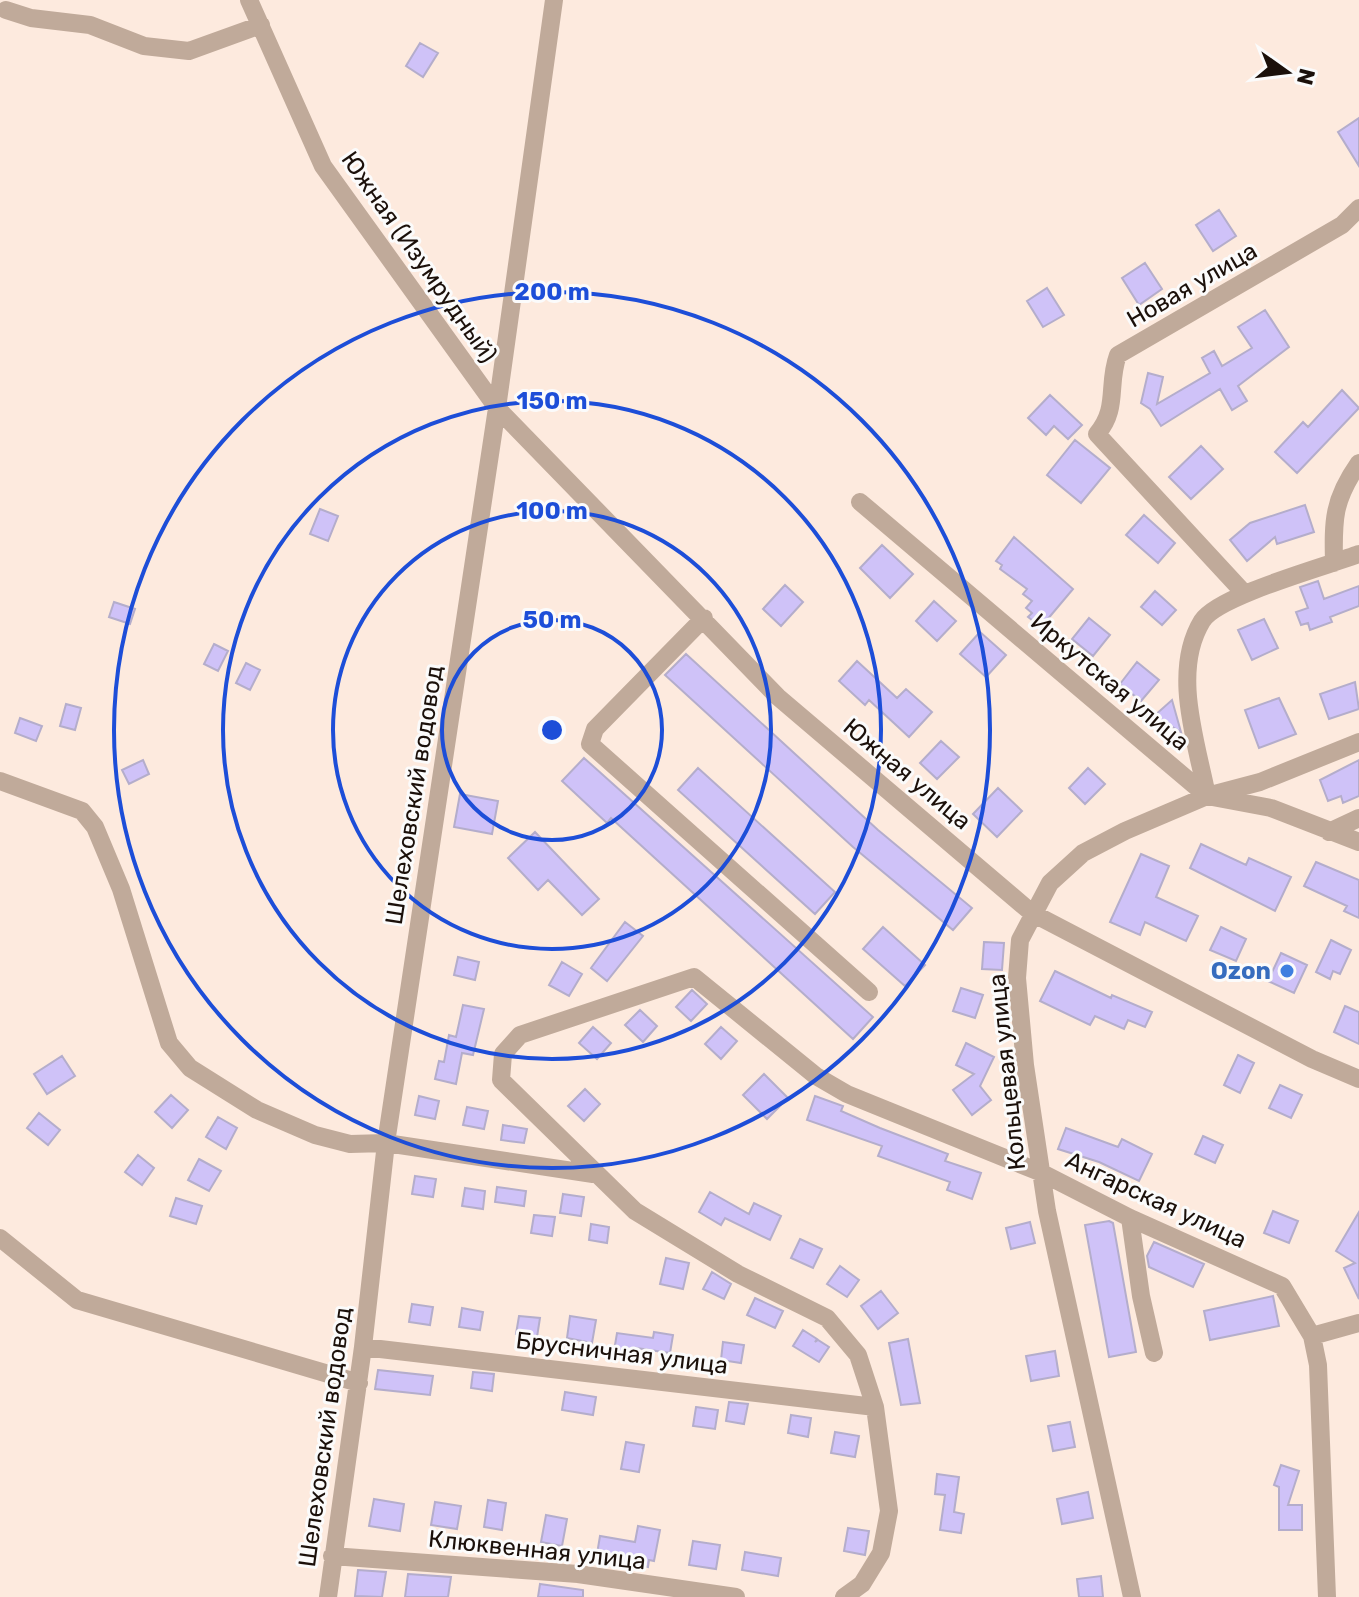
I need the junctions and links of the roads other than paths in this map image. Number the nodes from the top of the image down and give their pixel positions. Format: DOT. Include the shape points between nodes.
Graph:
graph roads {
  1 [pos="249,0"];
  2 [pos="554,0"];
  3 [pos="6,10"];
  4 [pos="261,25"];
  5 [pos="1359,208"];
  6 [pos="497,408"];
  7 [pos="1359,463"];
  8 [pos="860,502"];
  9 [pos="1359,554"];
  10 [pos="1334,563"];
  11 [pos="1245,594"];
  12 [pos="704,618"];
  13 [pos="1359,742"];
  14 [pos="0,781"];
  15 [pos="1207,796"];
  16 [pos="1359,818"];
  17 [pos="1329,832"];
  18 [pos="1359,842"];
  19 [pos="1032,913"];
  20 [pos="869,992"];
  21 [pos="1359,1079"];
  22 [pos="386,1143"];
  23 [pos="1042,1173"];
  24 [pos="593,1174"];
  25 [pos="1130,1218"];
  26 [pos="0,1238"];
  27 [pos="1359,1323"];
  28 [pos="1312,1336"];
  29 [pos="363,1347"];
  30 [pos="1154,1353"];
  31 [pos="359,1383"];
  32 [pos="875,1407"];
  33 [pos="332,1556"];
  34 [pos="328,1597"];
  35 [pos="736,1597"];
  36 [pos="844,1597"];
  37 [pos="1132,1597"];
  38 [pos="1327,1597"];
  1 -- 4 [label="street, Южная (Изумрудный)"];
  2 -- 6 [label="street, Шелеховский водовод"];
  3 -- 4 [label="street" via="90,25 144,46 189,51"];
  4 -- 6 [label="street, Южная (Изумрудный)" via="323,166"];
  5 -- 11 [label="street, Новая улица" via="1342,225 1118,355 1112,374 1112,412 1097,434"];
  6 -- 12 [label="street, Южная улица"];
  6 -- 22 [label="street, Шелеховский водовод"];
  7 -- 10 [label="street" via="1341,488 1333,519"];
  8 -- 15 [label="street, Иркутская улица"];
  9 -- 10 [label="street"];
  10 -- 11 [label="street"];
  11 -- 15 [label="street" via="1202,619 1190,655 1188,700"];
  12 -- 19 [label="street, Южная улица" via="778,697"];
  12 -- 20 [label="street" via="595,729 590,744"];
  13 -- 15 [label="street, Кольцевая улица" via="1260,782"];
  14 -- 22 [label="street" via="82,811 95,827 121,889 169,1043 180,1059 257,1110 315,1135 350,1144"];
  15 -- 17 [label="street, Иркутская улица" via="1271,808"];
  15 -- 19 [label="street, Кольцевая улица" via="1083,853 1050,883"];
  16 -- 17 [label="street"];
  17 -- 18 [label="street, Иркутская улица"];
  19 -- 21 [label="street, Южная улица"];
  19 -- 23 [label="street, Кольцевая улица" via="1020,940 1017,978"];
  22 -- 24 [label="street"];
  22 -- 29 [label="street, Шелеховский водовод"];
  23 -- 24 [label="street, Ангарская улица" via="847,1094 816,1076 694,977 520,1035 503,1054 501,1080"];
  23 -- 25 [label="street, Ангарская улица"];
  23 -- 37 [label="street, Кольцевая улица" via="1086,1400"];
  24 -- 32 [label="street" via="635,1211 738,1274 827,1318 858,1355"];
  25 -- 28 [label="street, Ангарская улица" via="1282,1286"];
  25 -- 30 [label="street"];
  26 -- 31 [label="street" via="77,1300"];
  27 -- 28 [label="street"];
  28 -- 38 [label="street, Ангарская улица" via="1318,1365"];
  29 -- 31 [label="street, Шелеховский водовод"];
  29 -- 32 [label="street, Брусничная улица"];
  31 -- 33 [label="street, Шелеховский водовод"];
  32 -- 36 [label="street" via="889,1511 881,1553 862,1584"];
  33 -- 34 [label="street, Шелеховский водовод"];
  33 -- 35 [label="street, Клюквенная улица" via="578,1574"];
}
